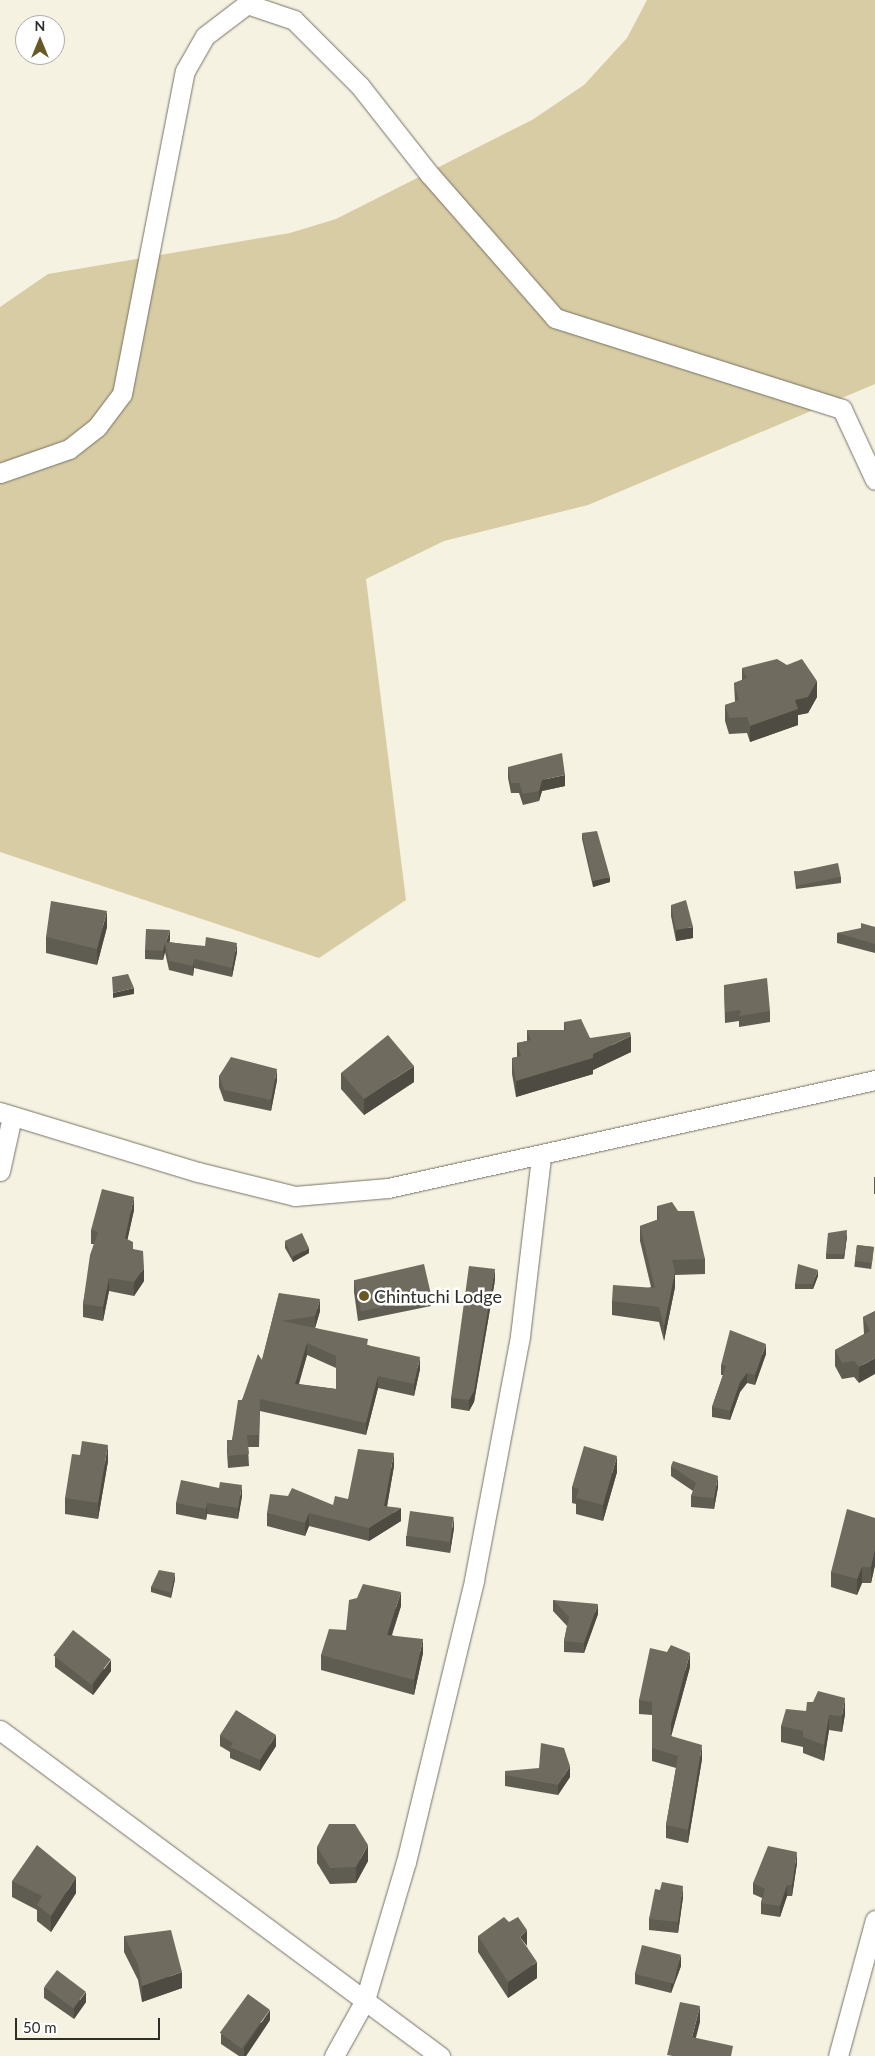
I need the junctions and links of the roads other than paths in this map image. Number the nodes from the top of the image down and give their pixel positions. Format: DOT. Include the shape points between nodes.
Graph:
graph roads {
  1 [pos="0,473"];
  2 [pos="875,480"];
  3 [pos="875,1080"];
  4 [pos="6,1115"];
  5 [pos="541,1156"];
  6 [pos="0,1171"];
  7 [pos="0,1730"];
  8 [pos="875,1920"];
  9 [pos="365,2000"];
  10 [pos="334,2056"];
  11 [pos="440,2056"];
  12 [pos="838,2056"];
  1 -- 2 [label="street" via="69,449 97,427 122,394 185,71 205,36 247,4 294,20 360,86 430,175 555,318 842,409"];
  3 -- 5 [label="street"];
  4 -- 5 [label="street" via="295,1196 388,1188"];
  4 -- 6 [label="street"];
  5 -- 9 [label="street" via="520,1336 474,1580 406,1862"];
  7 -- 9 [label="street"];
  8 -- 12 [label="street"];
  9 -- 10 [label="street"];
  9 -- 11 [label="street"];
}
